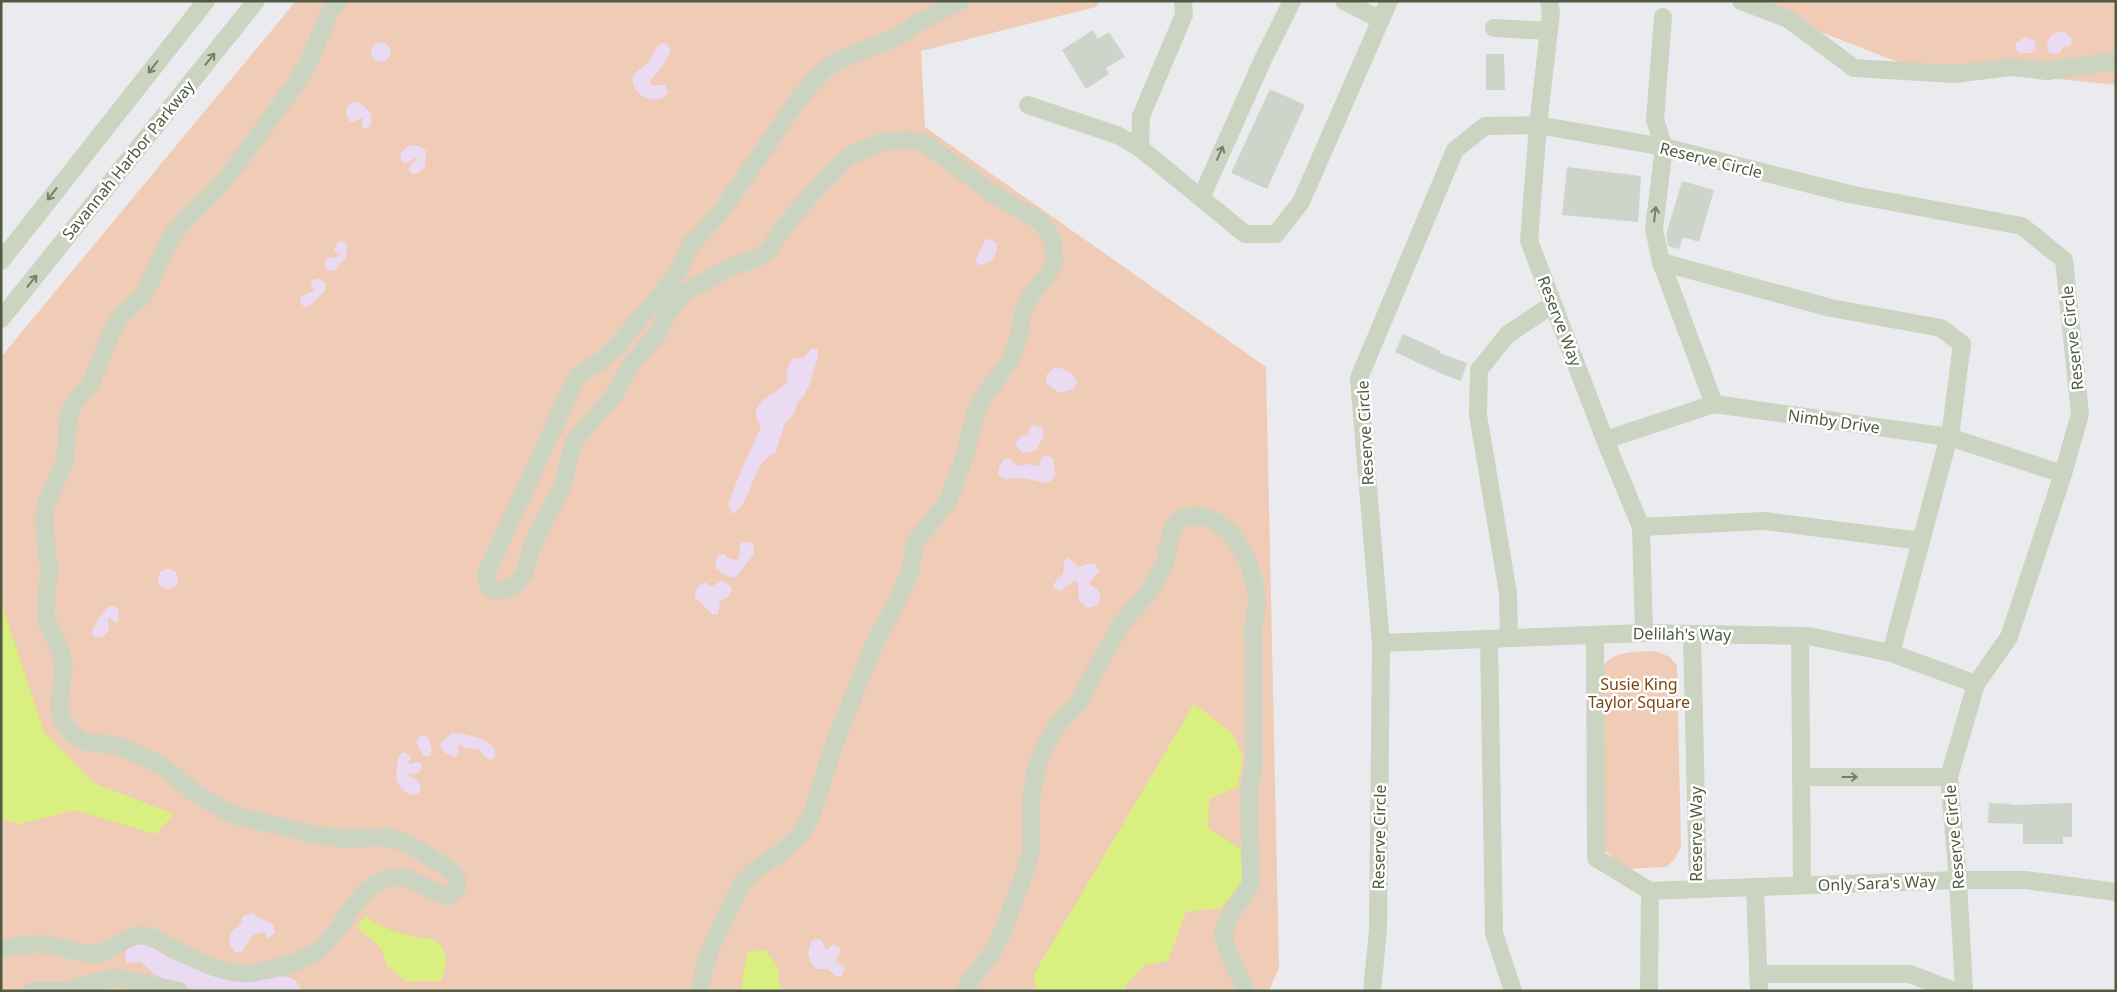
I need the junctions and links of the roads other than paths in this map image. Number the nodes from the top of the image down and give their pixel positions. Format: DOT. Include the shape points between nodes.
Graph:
graph roads {
  1 [pos="206,1"];
  2 [pos="256,1"];
  3 [pos="339,1"];
  4 [pos="960,1"];
  5 [pos="1182,1"];
  6 [pos="1292,1"];
  7 [pos="1344,1"];
  8 [pos="1389,1"];
  9 [pos="1550,1"];
  10 [pos="1741,1"];
  11 [pos="1663,17"];
  12 [pos="1381,20"];
  13 [pos="1494,28"];
  14 [pos="1549,31"];
  15 [pos="2116,61"];
  16 [pos="1028,105"];
  17 [pos="1538,125"];
  18 [pos="1664,147"];
  19 [pos="1140,148"];
  20 [pos="1201,198"];
  21 [pos="1,261"];
  22 [pos="1660,262"];
  23 [pos="1553,304"];
  24 [pos="1,319"];
  25 [pos="1714,404"];
  26 [pos="1949,437"];
  27 [pos="1605,440"];
  28 [pos="2063,474"];
  29 [pos="1641,527"];
  30 [pos="1921,541"];
  31 [pos="1644,633"];
  32 [pos="1692,634"];
  33 [pos="1595,635"];
  34 [pos="1800,636"];
  35 [pos="1509,638"];
  36 [pos="1489,639"];
  37 [pos="1381,644"];
  38 [pos="1891,653"];
  39 [pos="1976,684"];
  40 [pos="1801,777"];
  41 [pos="1948,777"];
  42 [pos="1958,880"];
  43 [pos="1802,886"];
  44 [pos="1755,887"];
  45 [pos="1698,889"];
  46 [pos="1650,891"];
  47 [pos="2116,892"];
  48 [pos="1,949"];
  49 [pos="1758,982"];
  50 [pos="32,991"];
  51 [pos="65,991"];
  52 [pos="179,991"];
  53 [pos="700,991"];
  54 [pos="965,991"];
  55 [pos="1246,991"];
  56 [pos="1372,991"];
  57 [pos="1513,991"];
  58 [pos="1649,991"];
  59 [pos="1954,991"];
  60 [pos="1964,991"];
  1 -- 21 [label="street, one-way"];
  24 -- 2 [label="street, Savannah Harbor Parkway, one-way"];
  3 -- 48 [label="street" via="329,13 296,84 226,179 186,217 170,239 144,295 113,328 91,383 69,413 65,461 46,501 44,519 50,572 46,620 64,665 59,705 62,720 72,734 85,742 125,748 163,766 192,791 233,815 316,835 346,839 384,837 404,842 451,870 457,879 456,890 448,896 436,894 402,877 384,879 370,886 323,946 312,955 256,972 236,973 209,966 148,936 131,936 95,954 42,944"];
  4 -- 53 [label="street" via="895,38 839,60 824,70 800,98 721,212 689,247 678,273 617,346 577,376 486,574 488,585 495,591 506,590 516,584 525,572 539,530 563,485 573,443 614,395 632,363 656,335 684,293 730,267 756,259 768,251 816,189 847,158 882,142 908,140 925,144 995,195 1041,222 1052,238 1056,260 1032,293 1023,312 1010,360 976,411 949,499 915,543 910,572 876,640 835,742 811,817 799,836 742,883 712,945"];
  5 -- 19 [label="street" via="1184,15 1141,116"];
  20 -- 6 [label="street, one-way"];
  7 -- 12 [label="street"];
  8 -- 12 [label="street"];
  9 -- 14 [label="street, Reserve Way"];
  10 -- 15 [label="street" via="1788,19 1854,68 1954,74 2010,67 2047,71"];
  11 -- 18 [label="street" via="1655,120"];
  12 -- 20 [label="street" via="1301,202 1276,234 1245,234"];
  13 -- 14 [label="street"];
  14 -- 17 [label="street, Reserve Way"];
  16 -- 19 [label="street" via="1117,135"];
  17 -- 18 [label="street, Reserve Circle"];
  17 -- 23 [label="street, Reserve Way" via="1529,241"];
  17 -- 37 [label="street, Reserve Circle" via="1484,126 1455,150 1359,378"];
  22 -- 18 [label="street, one-way" via="1654,229"];
  18 -- 28 [label="street, Reserve Circle" via="1849,194 2022,226 2064,260 2080,414"];
  19 -- 20 [label="street"];
  22 -- 25 [label="street"];
  22 -- 26 [label="street" via="1831,308 1941,328 1962,344"];
  23 -- 27 [label="street, Reserve Way"];
  23 -- 35 [label="street" via="1507,335 1479,370 1478,415 1508,593"];
  25 -- 26 [label="street, Nimby Drive"];
  25 -- 27 [label="street, Nimby Drive"];
  26 -- 28 [label="street, Nimby Drive"];
  26 -- 30 [label="street"];
  27 -- 29 [label="street, Reserve Way"];
  28 -- 39 [label="street, Reserve Circle" via="2009,637"];
  29 -- 30 [label="street" via="1764,521"];
  29 -- 31 [label="street, Reserve Way"];
  30 -- 38 [label="street"];
  31 -- 32 [label="street, Delilah's Way"];
  31 -- 33 [label="street, Delilah's Way"];
  32 -- 34 [label="street, Delilah's Way"];
  32 -- 45 [label="street, Reserve Way"];
  33 -- 35 [label="street, Delilah's Way"];
  33 -- 46 [label="street" via="1596,858"];
  34 -- 38 [label="street, Delilah's Way"];
  34 -- 40 [label="street"];
  35 -- 36 [label="street, Delilah's Way"];
  36 -- 37 [label="street, Delilah's Way"];
  36 -- 57 [label="street" via="1494,933"];
  37 -- 56 [label="street, Reserve Circle" via="1378,930"];
  38 -- 39 [label="street, Delilah's Way"];
  39 -- 41 [label="street, Reserve Circle"];
  40 -- 41 [label="street, one-way"];
  40 -- 43 [label="street"];
  41 -- 42 [label="street, Reserve Circle"];
  42 -- 43 [label="street, Only Sara's Way"];
  42 -- 47 [label="street, Only Sara's Way" via="2025,880"];
  42 -- 60 [label="street, Reserve Circle"];
  43 -- 44 [label="street, Only Sara's Way"];
  44 -- 45 [label="street, Only Sara's Way"];
  44 -- 49 [label="street"];
  45 -- 46 [label="street, Reserve Way"];
  46 -- 58 [label="street"];
  49 -- 59 [label="street" via="1910,974"];
  50 -- 51 [label="street"];
  51 -- 52 [label="street" via="114,977"];
  54 -- 55 [label="street" via="992,954 1002,934 1032,851 1031,800 1036,769 1046,744 1056,727 1078,703 1121,624 1165,563 1172,529 1180,518 1201,516 1216,521 1232,535 1247,559 1256,603 1253,628 1254,765 1249,792 1250,882 1229,916 1223,933"];
}
